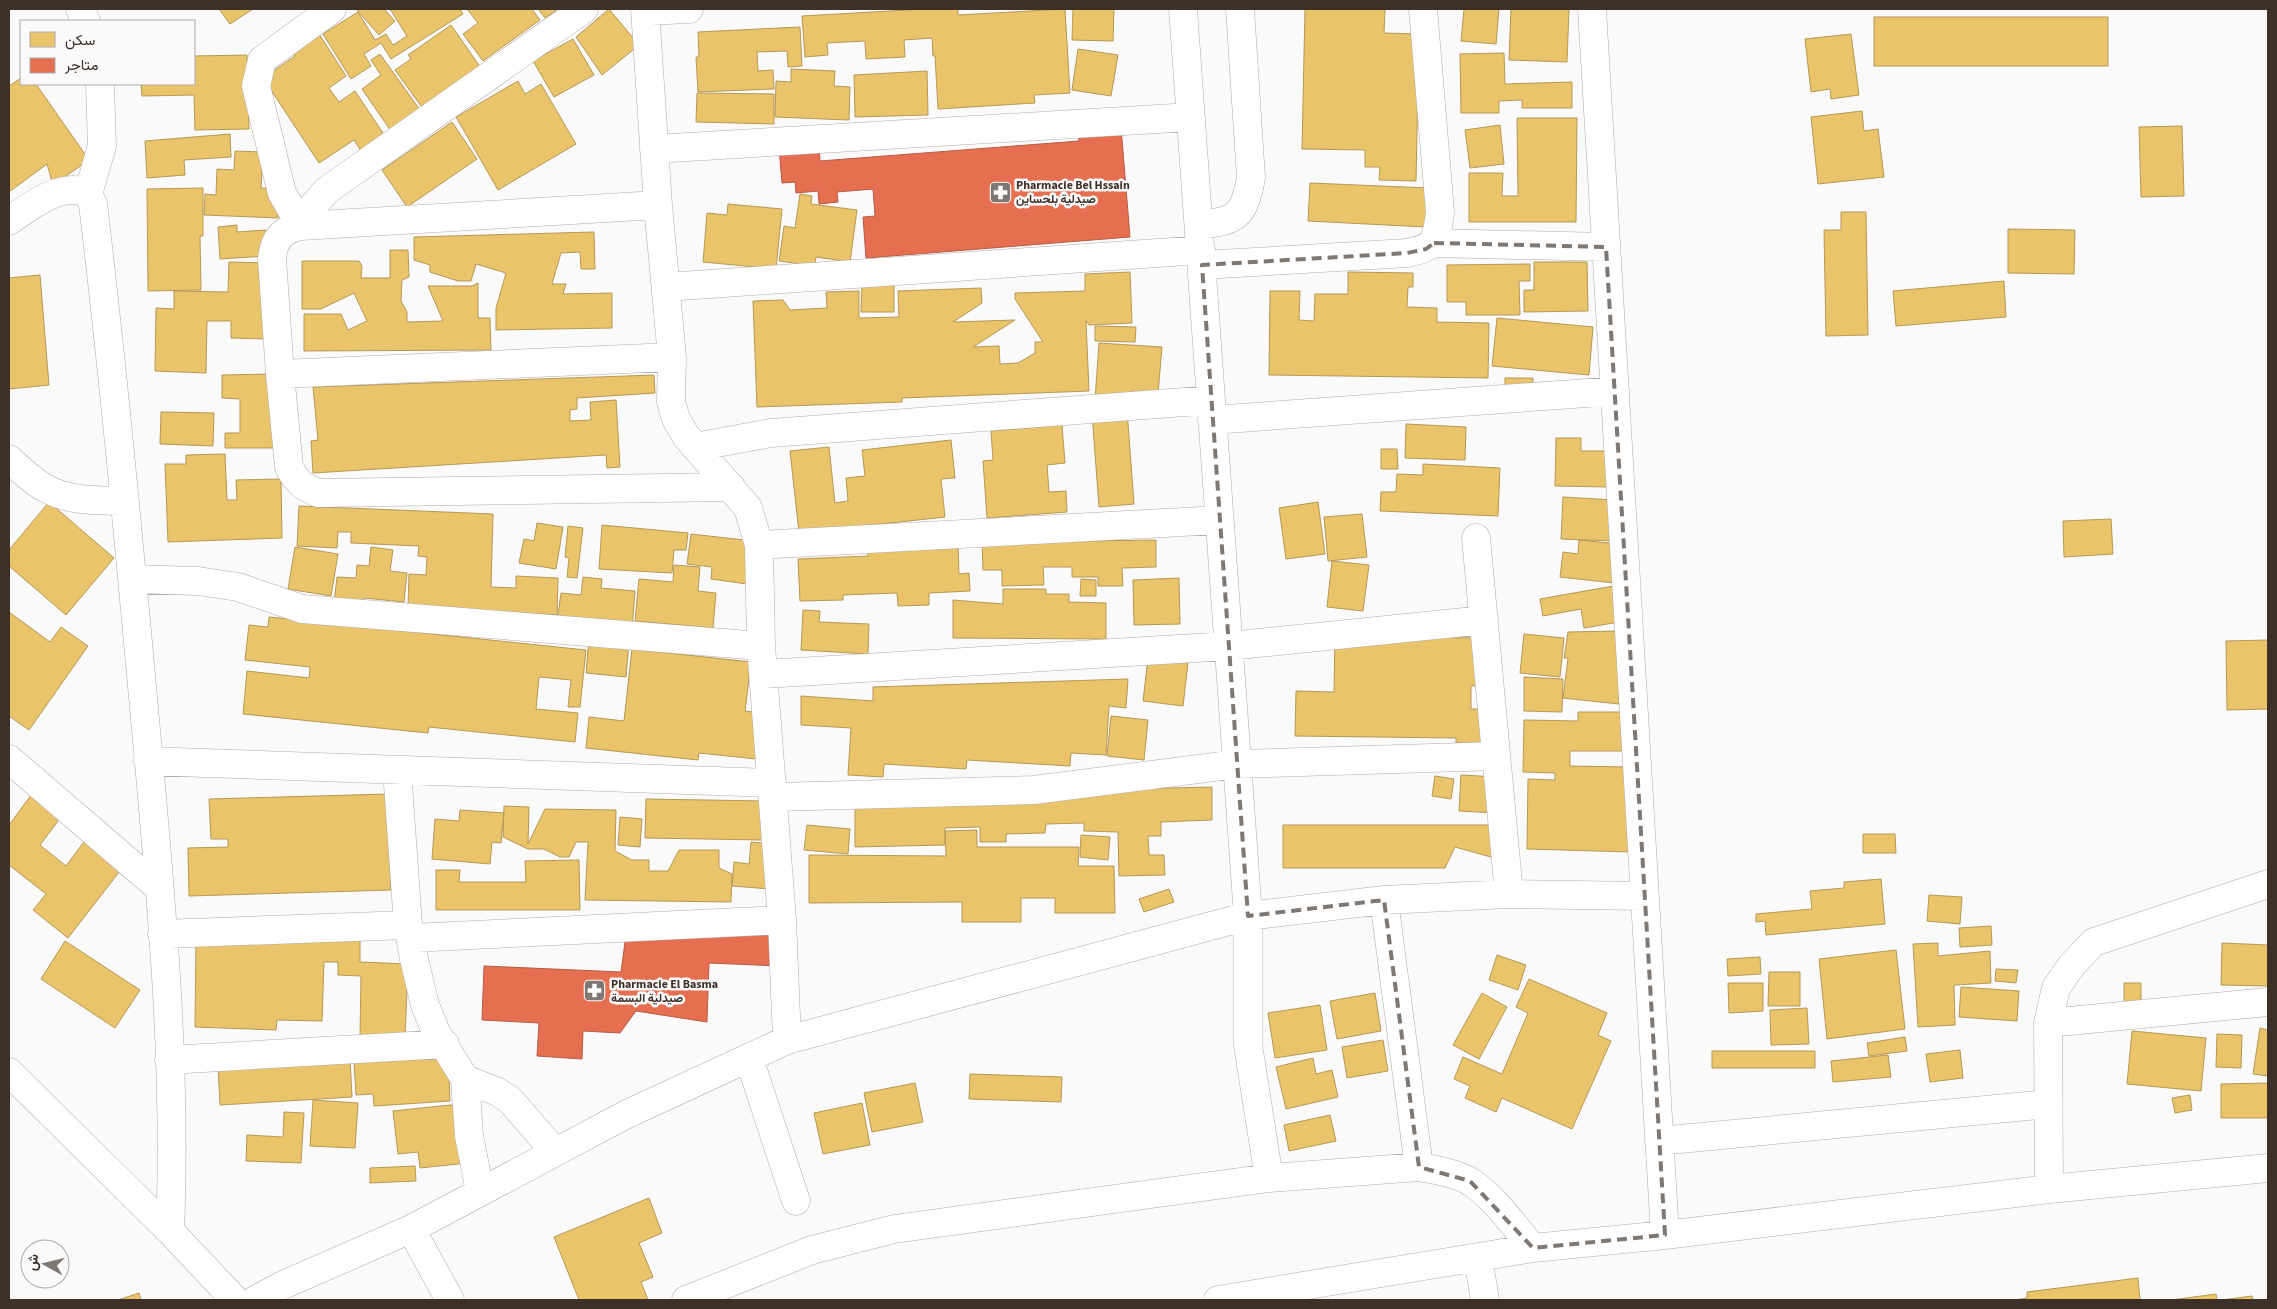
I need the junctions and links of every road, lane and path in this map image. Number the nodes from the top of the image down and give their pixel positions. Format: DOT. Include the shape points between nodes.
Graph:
graph roads {
  1 [pos="332,9"];
  2 [pos="584,9"];
  3 [pos="689,9"];
  4 [pos="1183,9"];
  5 [pos="1240,9"];
  6 [pos="1423,9"];
  7 [pos="1592,9"];
  8 [pos="645,10"];
  9 [pos="100,85"];
  10 [pos="1191,117"];
  11 [pos="654,149"];
  12 [pos="88,194"];
  13 [pos="658,205"];
  14 [pos="9,221"];
  15 [pos="301,226"];
  16 [pos="1434,242"];
  17 [pos="1201,247"];
  18 [pos="1606,247"];
  19 [pos="666,287"];
  20 [pos="672,357"];
  21 [pos="280,374"];
  22 [pos="1615,391"];
  23 [pos="1211,410"];
  24 [pos="695,447"];
  25 [pos="9,459"];
  26 [pos="731,487"];
  27 [pos="125,501"];
  28 [pos="1219,520"];
  29 [pos="1476,538"];
  30 [pos="759,545"];
  31 [pos="132,579"];
  32 [pos="1484,620"];
  33 [pos="761,646"];
  34 [pos="1229,646"];
  35 [pos="764,674"];
  36 [pos="1496,756"];
  37 [pos="9,759"];
  38 [pos="148,761"];
  39 [pos="1237,764"];
  40 [pos="397,770"];
  41 [pos="773,790"];
  42 [pos="2268,884"];
  43 [pos="159,888"];
  44 [pos="1509,894"];
  45 [pos="1643,896"];
  46 [pos="1384,900"];
  47 [pos="1248,916"];
  48 [pos="782,920"];
  49 [pos="410,932"];
  50 [pos="162,934"];
  51 [pos="2268,1002"];
  52 [pos="2048,1024"];
  53 [pos="787,1040"];
  54 [pos="445,1044"];
  55 [pos="749,1058"];
  56 [pos="169,1060"];
  57 [pos="9,1072"];
  58 [pos="466,1079"];
  59 [pos="2048,1104"];
  60 [pos="1659,1141"];
  61 [pos="555,1152"];
  62 [pos="1419,1167"];
  63 [pos="2268,1168"];
  64 [pos="1268,1178"];
  65 [pos="2049,1189"];
  66 [pos="480,1191"];
  67 [pos="796,1200"];
  68 [pos="411,1230"];
  69 [pos="170,1231"];
  70 [pos="1665,1235"];
  71 [pos="1533,1248"];
  72 [pos="1478,1257"];
  73 [pos="234,1300"];
  74 [pos="256,1300"];
  75 [pos="450,1300"];
  76 [pos="686,1300"];
  77 [pos="1218,1300"];
  78 [pos="1485,1300"];
  1 -- 15 [label="street" via="262,60 256,86 282,194"];
  2 -- 15 [label="street" via="326,191 306,214"];
  3 -- 8 [label="street"];
  4 -- 10 [label="street"];
  5 -- 17 [label="street" via="1251,178 1240,213"];
  6 -- 16 [label="street" via="1440,212"];
  7 -- 18 [label="street"];
  8 -- 11 [label="street"];
  9 -- 12 [label="street" via="102,146"];
  10 -- 11 [label="street"];
  10 -- 17 [label="street"];
  11 -- 13 [label="street"];
  12 -- 14 [label="street" via="73,189 60,192 32,205"];
  12 -- 27 [label="street" via="93,204"];
  13 -- 15 [label="street"];
  13 -- 19 [label="street"];
  15 -- 21 [label="street" via="279,235 272,259"];
  16 -- 17 [label="street" via="1426,249 1407,253"];
  16 -- 18 [label="street"];
  17 -- 19 [label="street"];
  17 -- 23 [label="street"];
  18 -- 22 [label="street"];
  19 -- 20 [label="street"];
  20 -- 21 [label="street"];
  20 -- 24 [label="street" via="672,402 676,419"];
  21 -- 26 [label="street" via="289,467 304,487 318,492"];
  22 -- 23 [label="street"];
  22 -- 45 [label="street"];
  23 -- 24 [label="street" via="771,433"];
  23 -- 28 [label="street"];
  24 -- 26 [label="street"];
  25 -- 27 [label="street" via="44,488 61,496 78,500"];
  26 -- 30 [label="street" via="748,508"];
  27 -- 31 [label="street"];
  28 -- 30 [label="street"];
  28 -- 34 [label="street"];
  29 -- 32 [label="street"];
  30 -- 33 [label="street"];
  31 -- 33 [label="street" via="198,580 238,587 302,609"];
  31 -- 38 [label="street"];
  32 -- 34 [label="street"];
  32 -- 36 [label="street"];
  33 -- 35 [label="street"];
  34 -- 35 [label="street"];
  34 -- 39 [label="street"];
  35 -- 41 [label="street"];
  36 -- 39 [label="street"];
  36 -- 44 [label="street"];
  37 -- 43 [label="street"];
  38 -- 40 [label="street"];
  38 -- 43 [label="street"];
  39 -- 41 [label="street" via="1034,790"];
  39 -- 47 [label="street"];
  40 -- 41 [label="street"];
  40 -- 49 [label="street"];
  41 -- 48 [label="street"];
  42 -- 52 [label="street" via="2094,942 2056,988"];
  43 -- 50 [label="street"];
  44 -- 45 [label="street"];
  44 -- 46 [label="street"];
  45 -- 60 [label="street"];
  46 -- 47 [label="street"];
  46 -- 62 [label="street"];
  47 -- 53 [label="street"];
  47 -- 64 [label="street" via="1248,1045"];
  48 -- 49 [label="street"];
  48 -- 53 [label="street"];
  49 -- 50 [label="street"];
  49 -- 54 [label="street" via="425,1005 436,1032"];
  50 -- 56 [label="street"];
  51 -- 52 [label="street"];
  52 -- 59 [label="street"];
  53 -- 55 [label="street"];
  54 -- 56 [label="street"];
  54 -- 58 [label="street"];
  55 -- 61 [label="street"];
  55 -- 67 [label="street"];
  56 -- 69 [label="street" via="173,1159"];
  57 -- 69 [label="street"];
  58 -- 61 [label="street" via="510,1100"];
  58 -- 66 [label="street" via="469,1136"];
  59 -- 60 [label="street"];
  59 -- 65 [label="street"];
  60 -- 70 [label="street"];
  61 -- 66 [label="street"];
  62 -- 64 [label="street"];
  62 -- 71 [label="street" via="1470,1181 1485,1193"];
  63 -- 65 [label="street"];
  64 -- 76 [label="street" via="894,1229 812,1250"];
  65 -- 70 [label="street"];
  66 -- 68 [label="street"];
  68 -- 74 [label="street" via="283,1284"];
  68 -- 75 [label="street"];
  69 -- 73 [label="street"];
  70 -- 71 [label="street"];
  71 -- 72 [label="street"];
  72 -- 77 [label="street"];
  72 -- 78 [label="street"];
}
